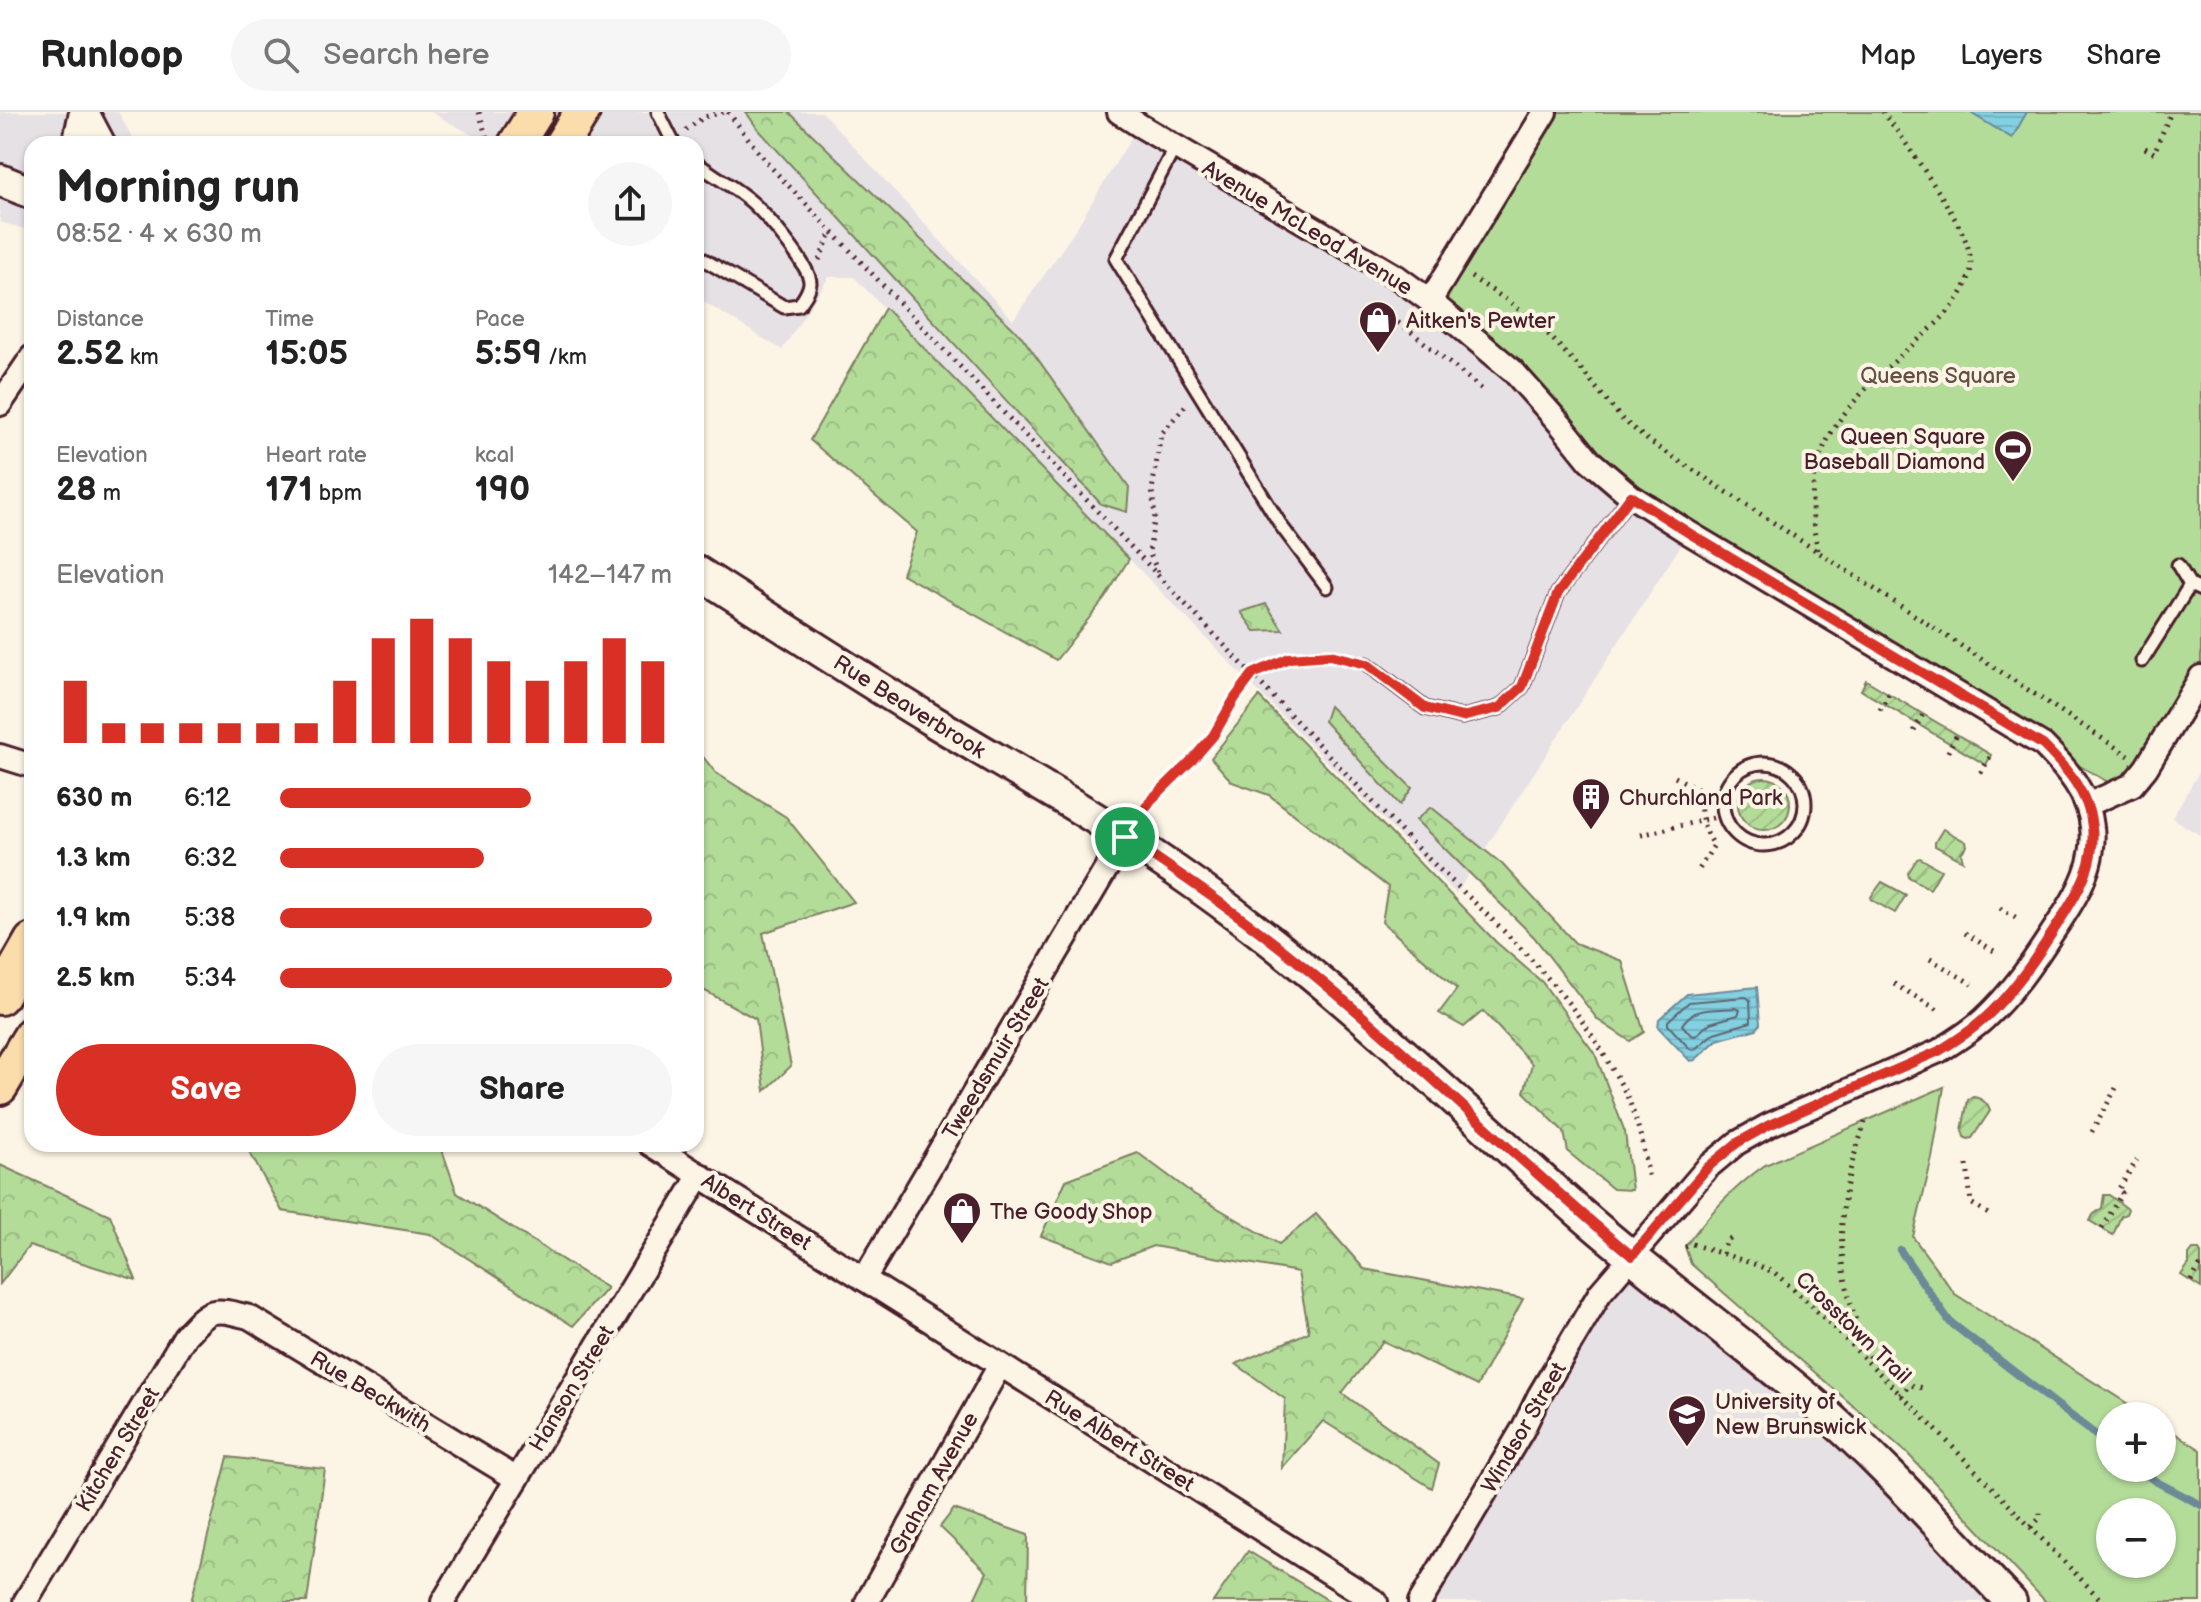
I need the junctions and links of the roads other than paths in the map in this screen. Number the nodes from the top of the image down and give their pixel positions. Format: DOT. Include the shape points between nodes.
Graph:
graph roads {
  1 [pos="84,112"];
  2 [pos="536,112"];
  3 [pos="582,112"];
  4 [pos="658,112"];
  5 [pos="1119,112"];
  6 [pos="1545,112"];
  7 [pos="76,136"];
  8 [pos="99,136"];
  9 [pos="521,136"];
  10 [pos="567,136"];
  11 [pos="670,136"];
  12 [pos="1175,147"];
  13 [pos="704,169"];
  14 [pos="704,260"];
  15 [pos="1430,301"];
  16 [pos="24,369"];
  17 [pos="0,404"];
  18 [pos="1631,496"];
  19 [pos="2178,565"];
  20 [pos="704,576"];
  21 [pos="1327,587"];
  22 [pos="2195,588"];
  23 [pos="2142,661"];
  24 [pos="1367,664"];
  25 [pos="2201,677"];
  26 [pos="0,756"];
  27 [pos="24,764"];
  28 [pos="2087,805"];
  29 [pos="1725,815"];
  30 [pos="1125,837"];
  31 [pos="24,955"];
  32 [pos="0,997"];
  33 [pos="24,1047"];
  34 [pos="0,1087"];
  35 [pos="663,1152"];
  36 [pos="700,1175"];
  37 [pos="1632,1256"];
  38 [pos="864,1279"];
  39 [pos="221,1310"];
  40 [pos="1000,1365"];
  41 [pos="517,1479"];
  42 [pos="25,1602"];
  43 [pos="443,1602"];
  44 [pos="867,1602"];
  45 [pos="1376,1602"];
  46 [pos="1420,1602"];
  47 [pos="2011,1602"];
  1 -- 7 [label="street"];
  1 -- 8 [label="street"];
  2 -- 9 [label="main road"];
  3 -- 10 [label="main road"];
  4 -- 11 [label="lane"];
  5 -- 12 [label="street, Avenue McLeod Avenue"];
  6 -- 15 [label="street"];
  12 -- 15 [label="street, Avenue McLeod Avenue"];
  12 -- 21 [label="lane" via="1116,259 1282,527"];
  13 -- 14 [label="lane" via="749,200 800,257 810,280 806,295 799,305 784,307"];
  15 -- 18 [label="street, Avenue McLeod Avenue" via="1513,371 1590,461"];
  16 -- 17 [label="street"];
  18 -- 24 [label="lane" via="1558,593 1522,687 1499,708 1462,717 1425,708"];
  18 -- 28 [label="street, Avenue McLeod Avenue" via="2043,745 2063,765"];
  19 -- 22 [label="lane"];
  20 -- 30 [label="street, Rue Beaverbrook"];
  22 -- 23 [label="lane"];
  25 -- 28 [label="street" via="2132,785"];
  26 -- 27 [label="street"];
  28 -- 37 [label="street, Avenue McLeod Avenue" via="2092,845 2086,873 2025,973 1984,1019 1939,1051 1737,1143 1708,1167"];
  29 -- 29 [label="lane" via="1745,840 1773,844 1796,830 1805,806 1803,793 1790,771 1752,764 1724,792"];
  30 -- 37 [label="street, Rue Beaverbrook" via="1302,965"];
  30 -- 38 [label="street, Tweedsmuir Street"];
  31 -- 32 [label="main road"];
  33 -- 34 [label="main road"];
  35 -- 36 [label="street, Albert Street"];
  36 -- 38 [label="street, Albert Street"];
  36 -- 41 [label="street, Hanson Street"];
  37 -- 46 [label="street, Windsor Street" via="1600,1293"];
  37 -- 47 [label="street, Rue Beaverbrook" via="1831,1419"];
  38 -- 40 [label="street, Rue Albert Street"];
  39 -- 41 [label="street, Rue Beckwith" via="249,1317"];
  39 -- 42 [label="street, Kitchen Street" via="203,1315 185,1336"];
  40 -- 44 [label="street, Graham Avenue"];
  40 -- 45 [label="street, Rue Albert Street"];
  41 -- 43 [label="street, Hanson Street"];
}
